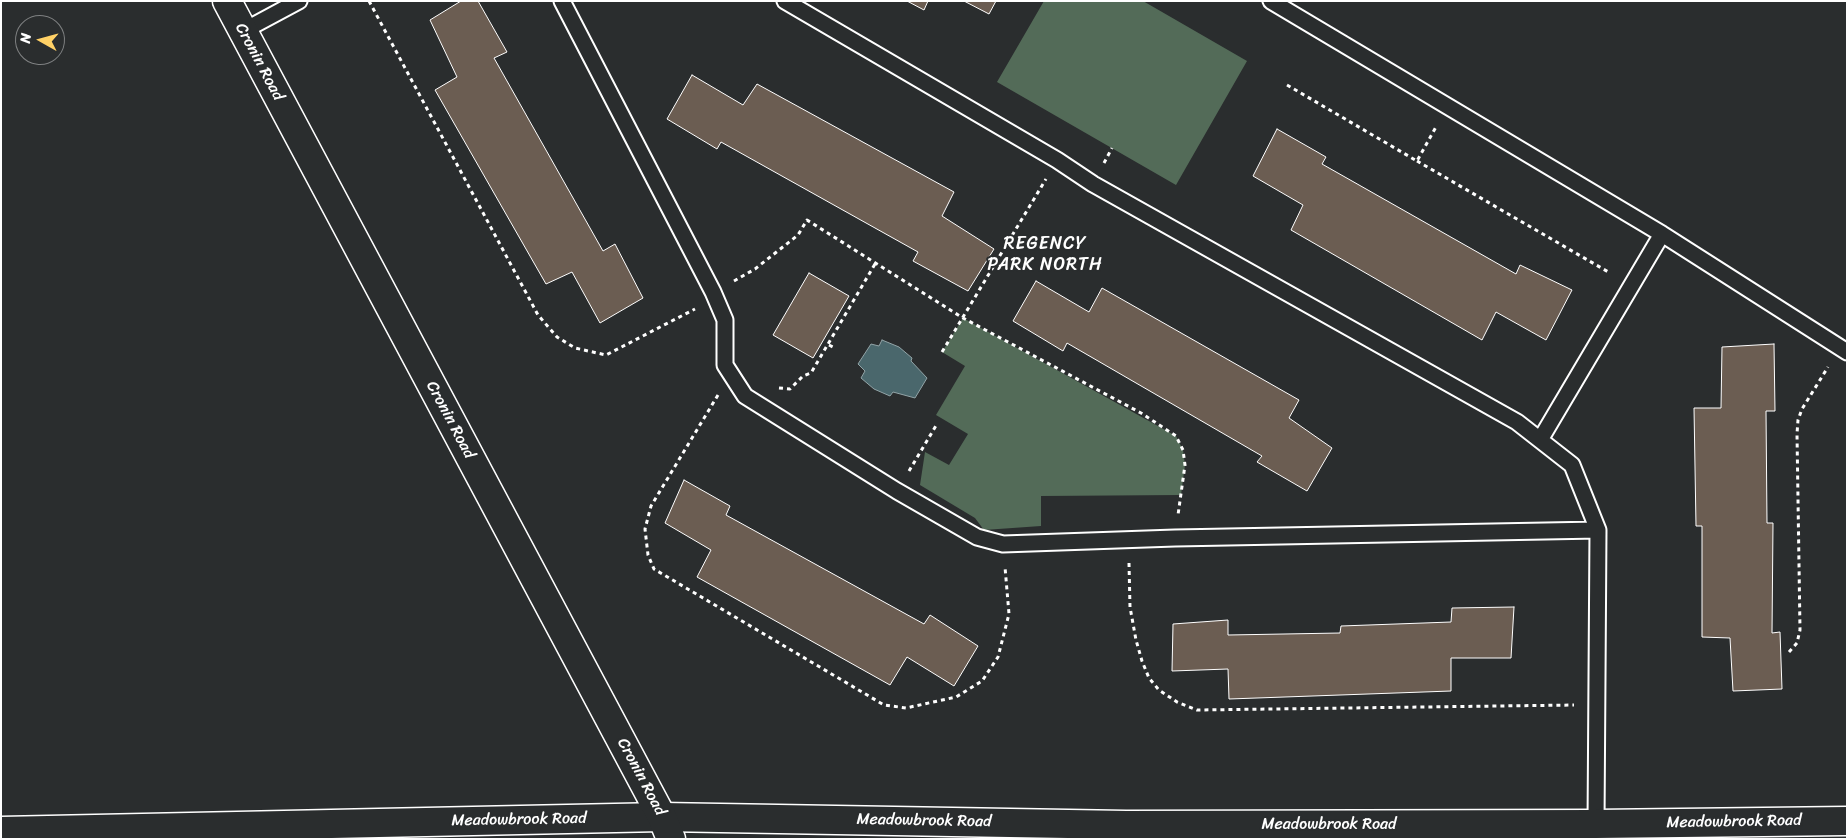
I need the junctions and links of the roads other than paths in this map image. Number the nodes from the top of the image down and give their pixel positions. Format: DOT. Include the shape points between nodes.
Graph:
graph roads {
  1 [pos="227,1"];
  2 [pos="299,1"];
  3 [pos="562,1"];
  4 [pos="785,1"];
  5 [pos="1271,1"];
  6 [pos="243,31"];
  7 [pos="1662,234"];
  8 [pos="1844,350"];
  9 [pos="1540,440"];
  10 [pos="1598,530"];
  11 [pos="1847,821"];
  12 [pos="1596,824"];
  13 [pos="667,828"];
  14 [pos="1,831"];
  1 -- 6 [label="street, Cronin Road"];
  2 -- 6 [label="lane"];
  3 -- 10 [label="lane" via="713,292 725,320 725,365 745,396 977,537 1003,544"];
  4 -- 9 [label="lane" via="1093,184 1517,422"];
  5 -- 7 [label="lane"];
  6 -- 13 [label="street, Cronin Road"];
  7 -- 8 [label="lane"];
  7 -- 9 [label="lane"];
  9 -- 10 [label="lane" via="1572,465"];
  10 -- 12 [label="lane"];
  11 -- 12 [label="street, Meadowbrook Road"];
  12 -- 13 [label="street, Meadowbrook Road"];
  13 -- 14 [label="street, Meadowbrook Road"];
}
